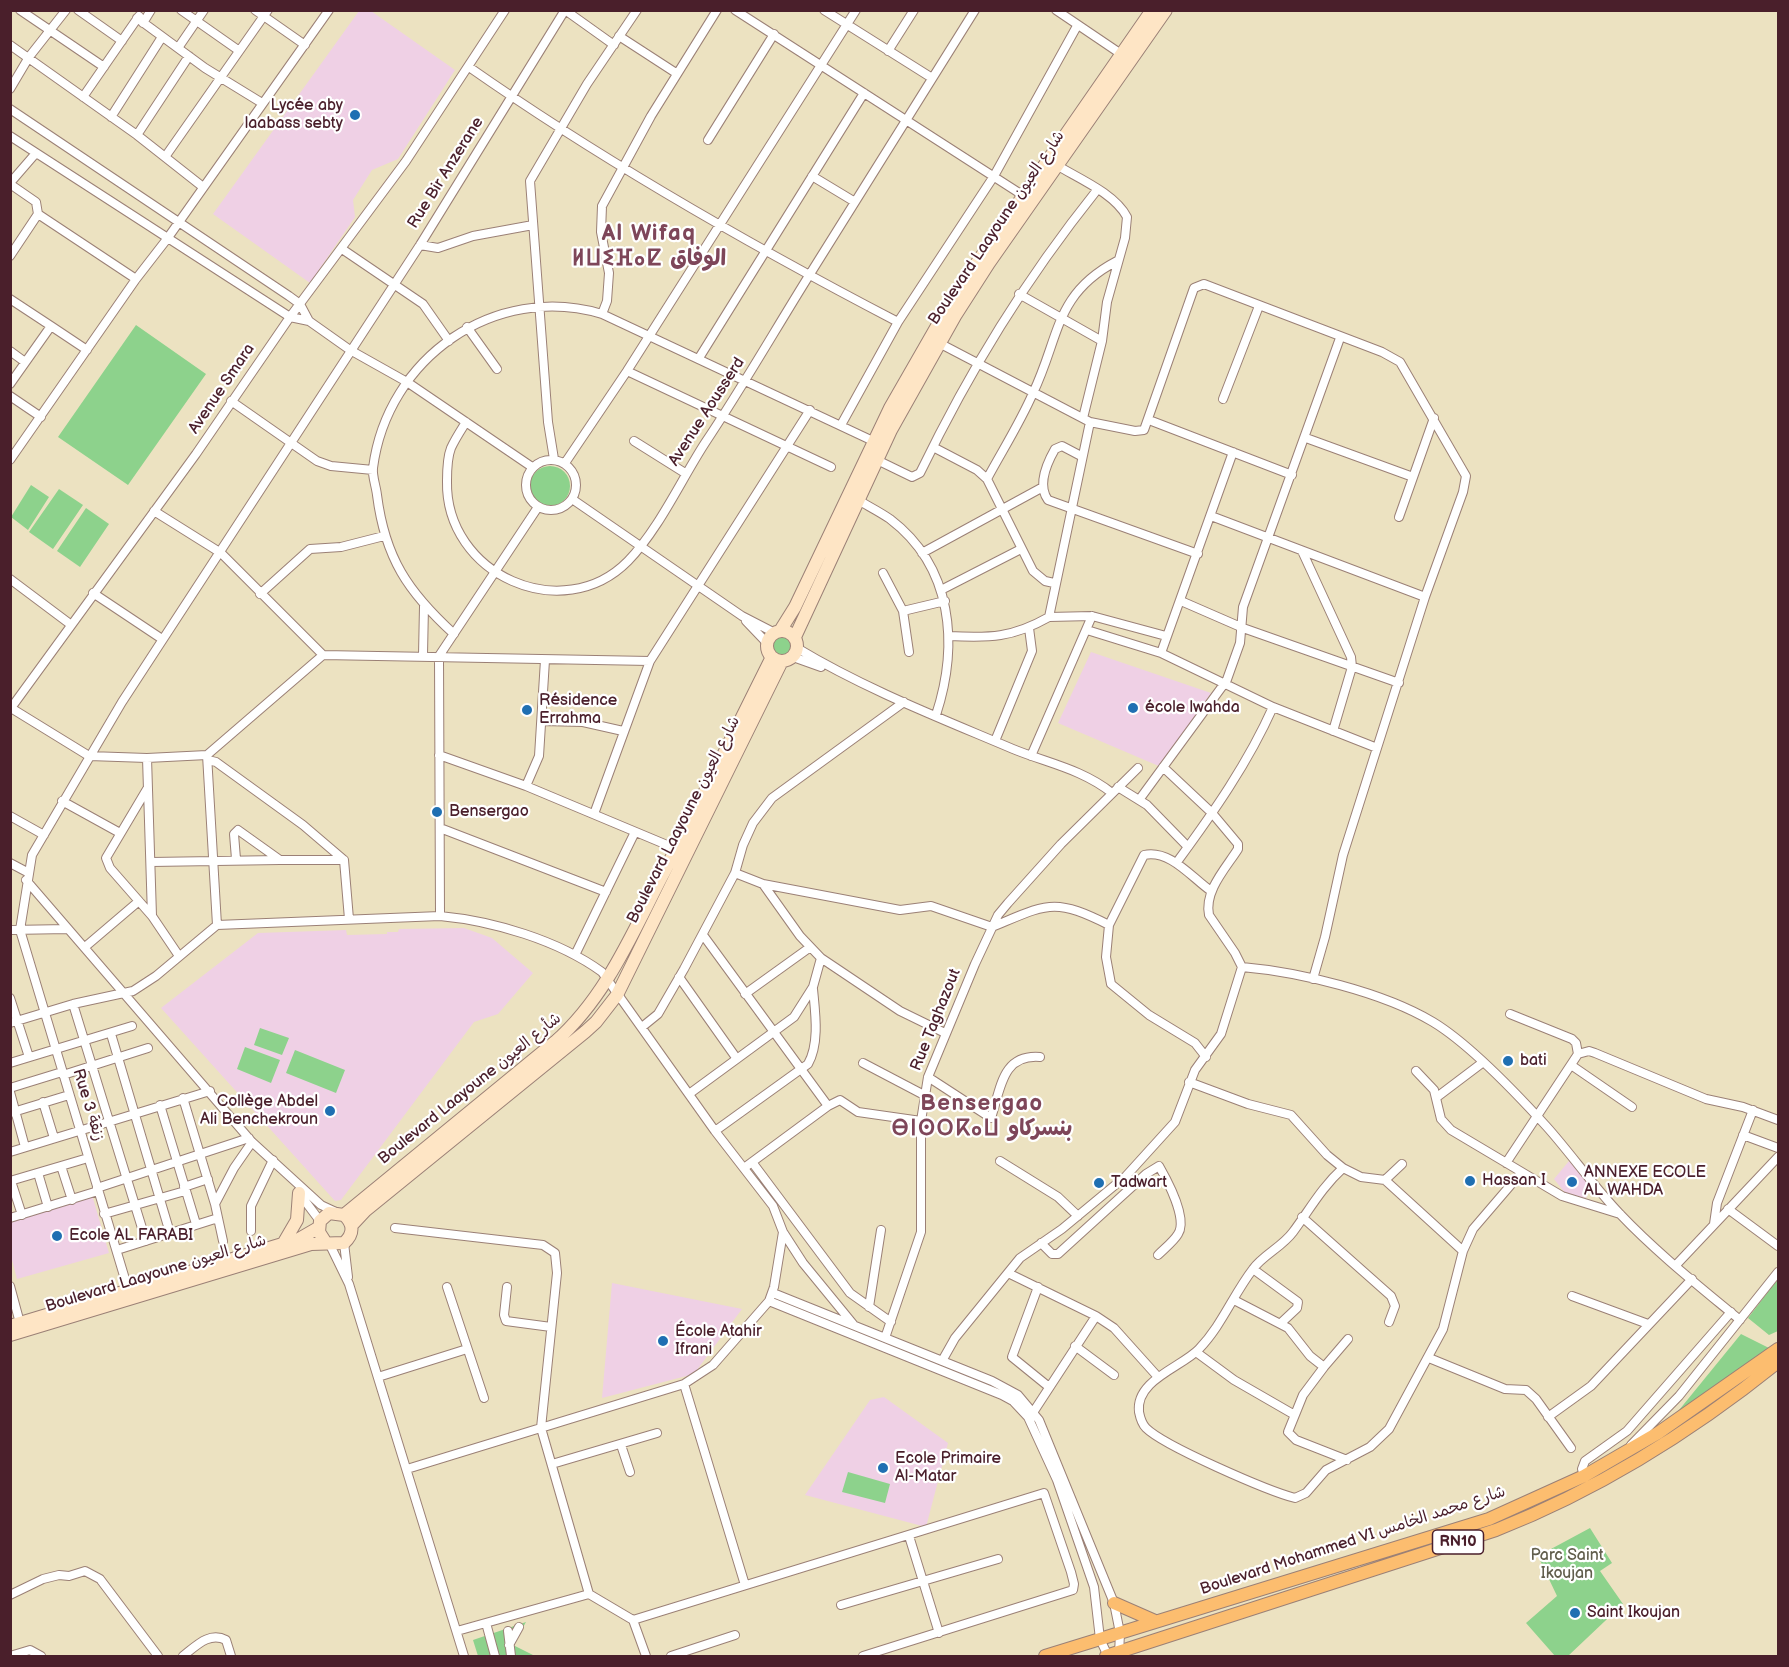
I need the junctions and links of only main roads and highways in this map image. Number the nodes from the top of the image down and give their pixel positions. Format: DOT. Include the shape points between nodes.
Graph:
graph roads {
  1 [pos="1779,1349"];
  2 [pos="1779,1362"];
  3 [pos="1114,1603"];
  4 [pos="1155,1621"];
  5 [pos="1045,1656"];
  6 [pos="1112,1656"];
  1 -- 4 [label="main road, Boulevard Mohammed VI شارع محمد الخامس / RN10" via="1658,1433 1584,1476 1489,1519"];
  2 -- 6 [label="main road, Boulevard Mohammed VI شارع محمد الخامس / RN10" via="1666,1444 1593,1487 1546,1509 1496,1530"];
  3 -- 4 [label="main road"];
  4 -- 5 [label="main road, Boulevard Mohammed VI شارع محمد الخامس / RN10"];
}
